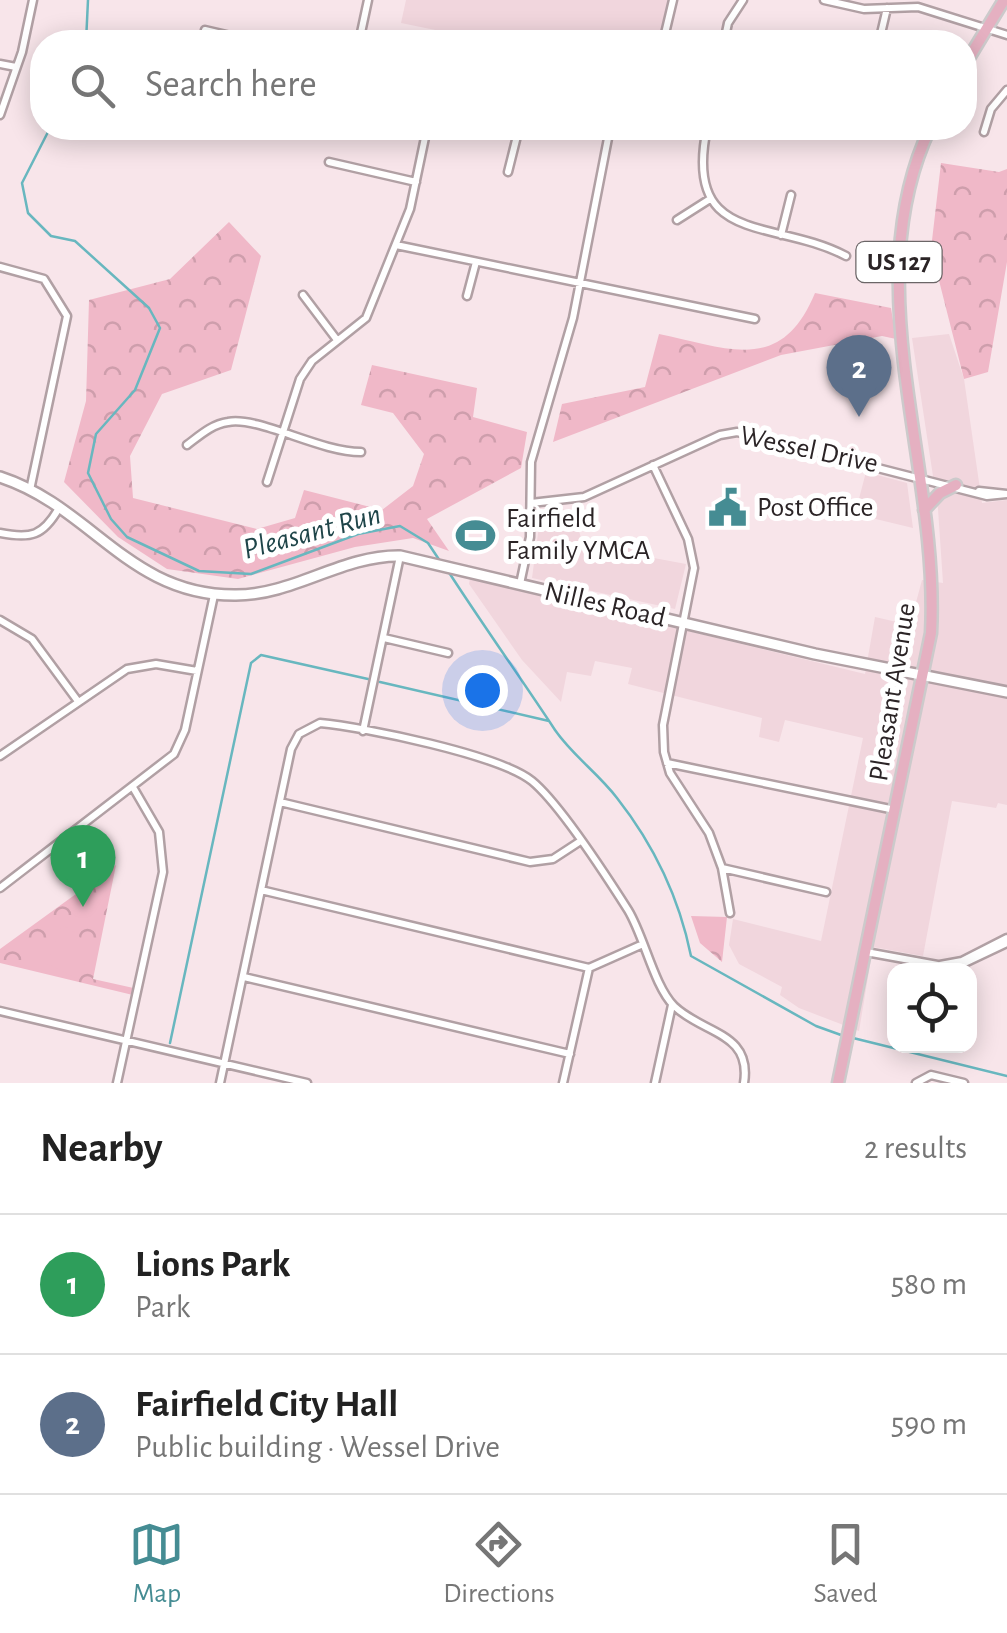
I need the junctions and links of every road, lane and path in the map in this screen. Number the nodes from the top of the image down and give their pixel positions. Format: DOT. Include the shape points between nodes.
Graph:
graph roads {
  1 [pos="33,0"];
  2 [pos="368,0"];
  3 [pos="673,0"];
  4 [pos="743,0"];
  5 [pos="824,0"];
  6 [pos="1004,0"];
  7 [pos="887,8"];
  8 [pos="988,26"];
  9 [pos="362,30"];
  10 [pos="666,30"];
  11 [pos="727,30"];
  12 [pos="882,30"];
  13 [pos="1007,34"];
  14 [pos="977,44"];
  15 [pos="0,64"];
  16 [pos="16,67"];
  17 [pos="1007,90"];
  18 [pos="0,115"];
  19 [pos="984,132"];
  20 [pos="425,140"];
  21 [pos="516,140"];
  22 [pos="608,140"];
  23 [pos="706,140"];
  24 [pos="926,140"];
  25 [pos="328,162"];
  26 [pos="508,172"];
  27 [pos="416,182"];
  28 [pos="791,195"];
  29 [pos="710,199"];
  30 [pos="677,220"];
  31 [pos="781,236"];
  32 [pos="396,245"];
  33 [pos="846,256"];
  34 [pos="476,262"];
  35 [pos="0,266"];
  36 [pos="580,282"];
  37 [pos="303,295"];
  38 [pos="468,296"];
  39 [pos="755,319"];
  40 [pos="337,340"];
  41 [pos="284,435"];
  42 [pos="186,446"];
  43 [pos="361,452"];
  44 [pos="653,465"];
  45 [pos="920,476"];
  46 [pos="0,477"];
  47 [pos="268,482"];
  48 [pos="956,485"];
  49 [pos="30,490"];
  50 [pos="1007,494"];
  51 [pos="531,503"];
  52 [pos="60,507"];
  53 [pos="924,510"];
  54 [pos="0,533"];
  55 [pos="400,556"];
  56 [pos="520,585"];
  57 [pos="214,594"];
  58 [pos="0,620"];
  59 [pos="684,623"];
  60 [pos="384,638"];
  61 [pos="448,653"];
  62 [pos="197,671"];
  63 [pos="924,677"];
  64 [pos="1007,692"];
  65 [pos="77,700"];
  66 [pos="363,731"];
  67 [pos="0,756"];
  68 [pos="666,763"];
  69 [pos="134,790"];
  70 [pos="280,802"];
  71 [pos="896,810"];
  72 [pos="579,842"];
  73 [pos="722,868"];
  74 [pos="0,888"];
  75 [pos="261,890"];
  76 [pos="826,892"];
  77 [pos="730,913"];
  78 [pos="1007,940"];
  79 [pos="644,944"];
  80 [pos="866,952"];
  81 [pos="590,968"];
  82 [pos="244,976"];
  83 [pos="672,1004"];
  84 [pos="0,1010"];
  85 [pos="126,1041"];
  86 [pos="570,1054"];
  87 [pos="224,1063"];
  88 [pos="117,1083"];
  89 [pos="220,1083"];
  90 [pos="307,1083"];
  91 [pos="563,1083"];
  92 [pos="654,1083"];
  93 [pos="744,1083"];
  94 [pos="838,1083"];
  95 [pos="916,1083"];
  96 [pos="964,1083"];
  1 -- 16 [label="street"];
  2 -- 9 [label="street"];
  3 -- 10 [label="street"];
  4 -- 11 [label="street"];
  5 -- 7 [label="street"];
  6 -- 8 [label="main road"];
  7 -- 8 [label="street" via="918,7"];
  7 -- 12 [label="street"];
  8 -- 13 [label="street"];
  8 -- 14 [label="main road"];
  15 -- 16 [label="street"];
  16 -- 18 [label="street"];
  17 -- 19 [label="street"];
  20 -- 27 [label="street"];
  21 -- 26 [label="street"];
  22 -- 36 [label="street"];
  23 -- 29 [label="street" via="702,169"];
  24 -- 45 [label="main road, Pleasant Avenue / US 127" via="906,198 900,252"];
  25 -- 27 [label="street"];
  27 -- 32 [label="street"];
  28 -- 31 [label="street"];
  29 -- 30 [label="street"];
  29 -- 31 [label="street" via="736,222"];
  31 -- 33 [label="street"];
  32 -- 34 [label="street"];
  32 -- 40 [label="street" via="366,318"];
  34 -- 36 [label="street"];
  34 -- 38 [label="street"];
  35 -- 49 [label="street" via="44,279 67,316"];
  36 -- 39 [label="street"];
  36 -- 51 [label="street" via="532,462"];
  37 -- 40 [label="street"];
  40 -- 41 [label="street" via="300,379"];
  41 -- 42 [label="street" via="225,422"];
  41 -- 43 [label="street" via="326,450"];
  41 -- 47 [label="street"];
  44 -- 45 [label="street, Wessel Drive" via="737,432"];
  44 -- 51 [label="street, Wessel Drive" via="584,497"];
  44 -- 59 [label="street" via="693,556"];
  45 -- 48 [label="street, Wessel Drive"];
  45 -- 53 [label="main road, Pleasant Avenue / US 127"];
  46 -- 49 [label="street, Nilles Road"];
  48 -- 50 [label="street, Wessel Drive" via="993,497"];
  48 -- 53 [label="main road"];
  49 -- 52 [label="street, Nilles Road"];
  51 -- 56 [label="street"];
  52 -- 54 [label="street" via="40,534"];
  52 -- 57 [label="street, Nilles Road" via="150,576"];
  53 -- 63 [label="main road, Pleasant Avenue / US 127" via="932,596"];
  55 -- 56 [label="street, Nilles Road"];
  55 -- 57 [label="street, Nilles Road" via="348,562 266,592"];
  55 -- 60 [label="street"];
  56 -- 59 [label="street, Nilles Road"];
  57 -- 62 [label="street"];
  58 -- 65 [label="street" via="32,639"];
  59 -- 63 [label="street, Nilles Road"];
  59 -- 68 [label="street" via="663,725"];
  60 -- 61 [label="street"];
  60 -- 66 [label="street"];
  62 -- 65 [label="street" via="136,666"];
  62 -- 69 [label="street" via="174,754"];
  63 -- 64 [label="street, Nilles Road"];
  63 -- 71 [label="main road, Pleasant Avenue / US 127"];
  65 -- 67 [label="street"];
  66 -- 70 [label="street" via="308,727 291,749"];
  66 -- 72 [label="street" via="514,770 537,785"];
  68 -- 71 [label="street"];
  68 -- 73 [label="street"];
  69 -- 74 [label="street"];
  69 -- 85 [label="street" via="159,832 163,872"];
  70 -- 72 [label="street" via="530,862 554,859"];
  70 -- 75 [label="street"];
  71 -- 80 [label="main road, Pleasant Avenue / US 127"];
  72 -- 79 [label="street"];
  73 -- 76 [label="street"];
  73 -- 77 [label="street"];
  75 -- 81 [label="street"];
  75 -- 82 [label="street"];
  78 -- 80 [label="street" via="961,967"];
  79 -- 81 [label="street"];
  79 -- 83 [label="street"];
  80 -- 94 [label="main road, Pleasant Avenue / US 127"];
  81 -- 86 [label="street"];
  82 -- 86 [label="street"];
  82 -- 87 [label="street"];
  83 -- 92 [label="street"];
  83 -- 93 [label="street" via="740,1048"];
  84 -- 85 [label="street"];
  85 -- 87 [label="street"];
  85 -- 88 [label="street"];
  86 -- 91 [label="street"];
  87 -- 89 [label="street"];
  87 -- 90 [label="street"];
  95 -- 96 [label="street" via="931,1075"];
}
